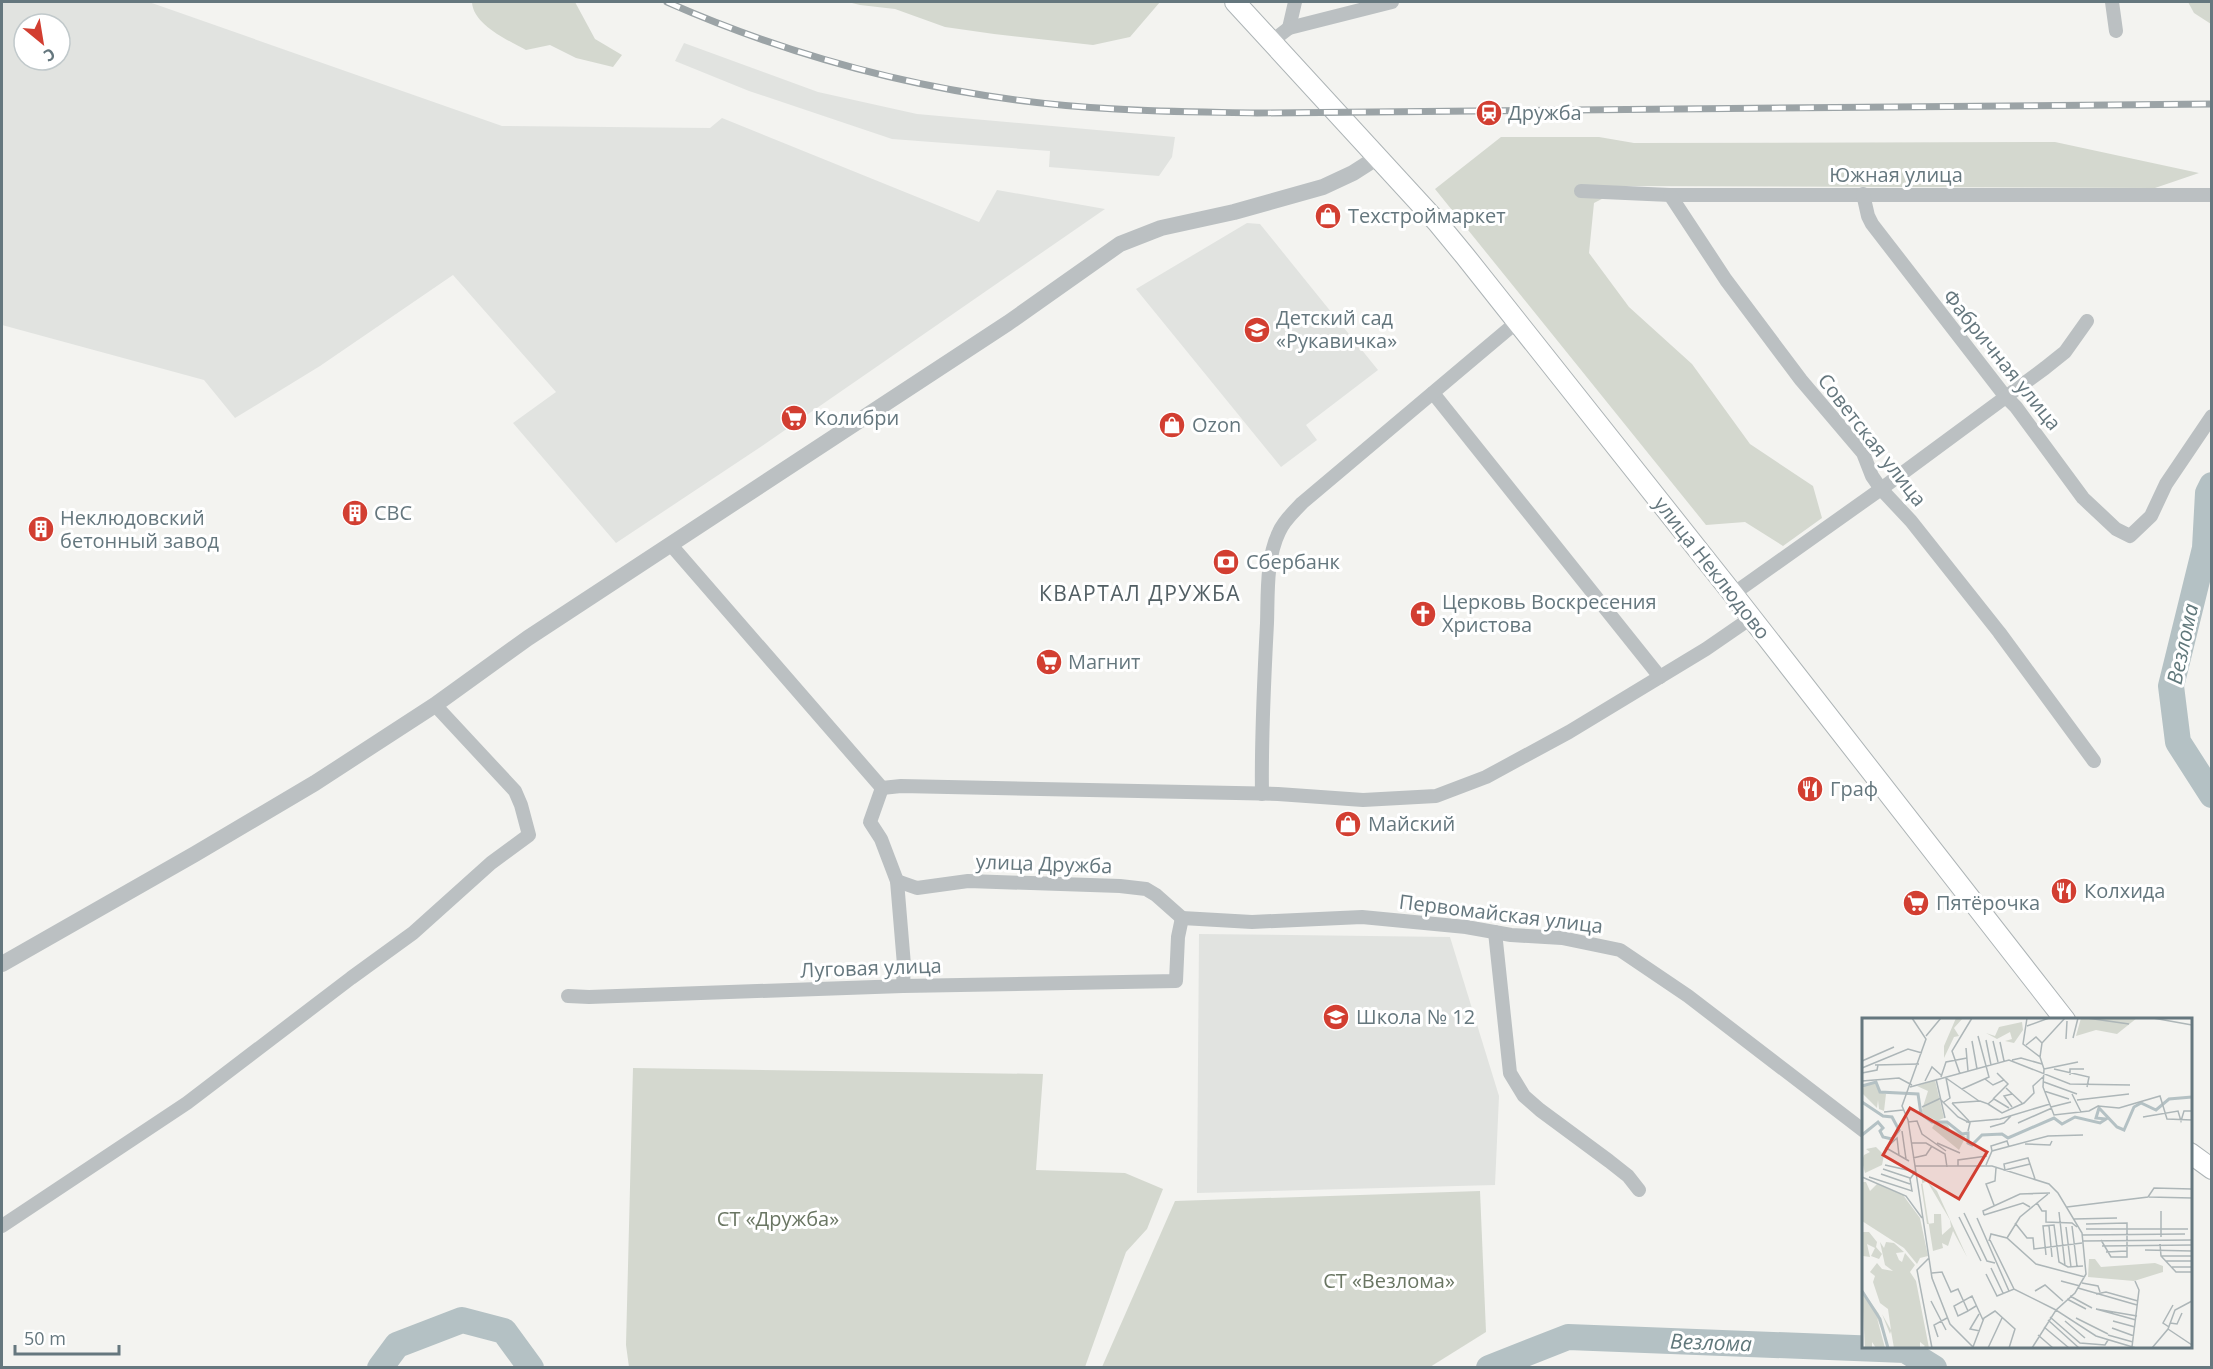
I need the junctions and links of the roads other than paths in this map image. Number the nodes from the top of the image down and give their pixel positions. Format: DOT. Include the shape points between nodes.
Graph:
graph roads {
  1 [pos="1235,2"];
  2 [pos="1295,2"];
  3 [pos="1392,2"];
  4 [pos="2112,2"];
  5 [pos="1289,28"];
  6 [pos="2115,31"];
  7 [pos="1272,41"];
  8 [pos="1378,157"];
  9 [pos="1581,191"];
  10 [pos="1863,194"];
  11 [pos="1670,195"];
  12 [pos="2211,195"];
  13 [pos="1518,321"];
  14 [pos="2087,321"];
  15 [pos="1433,393"];
  16 [pos="2005,396"];
  17 [pos="2211,417"];
  18 [pos="1881,489"];
  19 [pos="671,544"];
  20 [pos="1733,594"];
  21 [pos="1751,618"];
  22 [pos="1660,677"];
  23 [pos="435,705"];
  24 [pos="2094,761"];
  25 [pos="882,788"];
  26 [pos="1262,794"];
  27 [pos="897,881"];
  28 [pos="1182,918"];
  29 [pos="1495,932"];
  30 [pos="2,964"];
  31 [pos="903,986"];
  32 [pos="568,996"];
  33 [pos="2063,1018"];
  34 [pos="1862,1130"];
  35 [pos="2192,1154"];
  36 [pos="2211,1168"];
  37 [pos="1639,1190"];
  38 [pos="2,1226"];
  1 -- 7 [label="main road, улица Неклюдово"];
  2 -- 5 [label="street"];
  3 -- 5 [label="street"];
  4 -- 6 [label="street"];
  5 -- 7 [label="street"];
  7 -- 8 [label="main road, улица Неклюдово"];
  8 -- 13 [label="main road, улица Неклюдово"];
  8 -- 19 [label="street" via="1323,187 1161,228 1120,244 1008,323"];
  9 -- 11 [label="street, Южная улица"];
  10 -- 11 [label="street, Южная улица"];
  10 -- 12 [label="street, Южная улица"];
  10 -- 16 [label="street, Фабричная улица" via="1872,224"];
  11 -- 18 [label="street, Советская улица" via="1800,381 1863,453"];
  13 -- 15 [label="street"];
  13 -- 20 [label="main road, улица Неклюдово"];
  14 -- 16 [label="street" via="2065,352"];
  15 -- 22 [label="street"];
  15 -- 26 [label="street" via="1302,503 1278,533 1269,578"];
  16 -- 17 [label="street, Фабричная улица" via="2083,498 2116,529 2130,536 2151,516 2166,484"];
  16 -- 18 [label="street"];
  18 -- 20 [label="street"];
  18 -- 24 [label="street, Советская улица" via="1999,632"];
  19 -- 23 [label="street"];
  19 -- 25 [label="street"];
  20 -- 21 [label="main road, улица Неклюдово"];
  21 -- 22 [label="street"];
  21 -- 33 [label="main road, улица Неклюдово"];
  22 -- 26 [label="street" via="1569,732 1453,792 1363,800"];
  23 -- 30 [label="street" via="315,783"];
  23 -- 38 [label="street" via="515,791 529,836 491,863 413,933 187,1103"];
  25 -- 26 [label="street"];
  25 -- 27 [label="street" via="870,822"];
  27 -- 28 [label="street, улица Дружба" via="917,888 968,881 1146,889"];
  27 -- 31 [label="street"];
  28 -- 29 [label="street, Первомайская улица" via="1252,922 1362,917"];
  28 -- 31 [label="street, Луговая улица" via="1176,981"];
  29 -- 34 [label="street, Первомайская улица" via="1562,938 1628,953"];
  29 -- 37 [label="street" via="1510,1073 1524,1096 1610,1161"];
  31 -- 32 [label="street, Луговая улица"];
  35 -- 36 [label="main road"];
}
